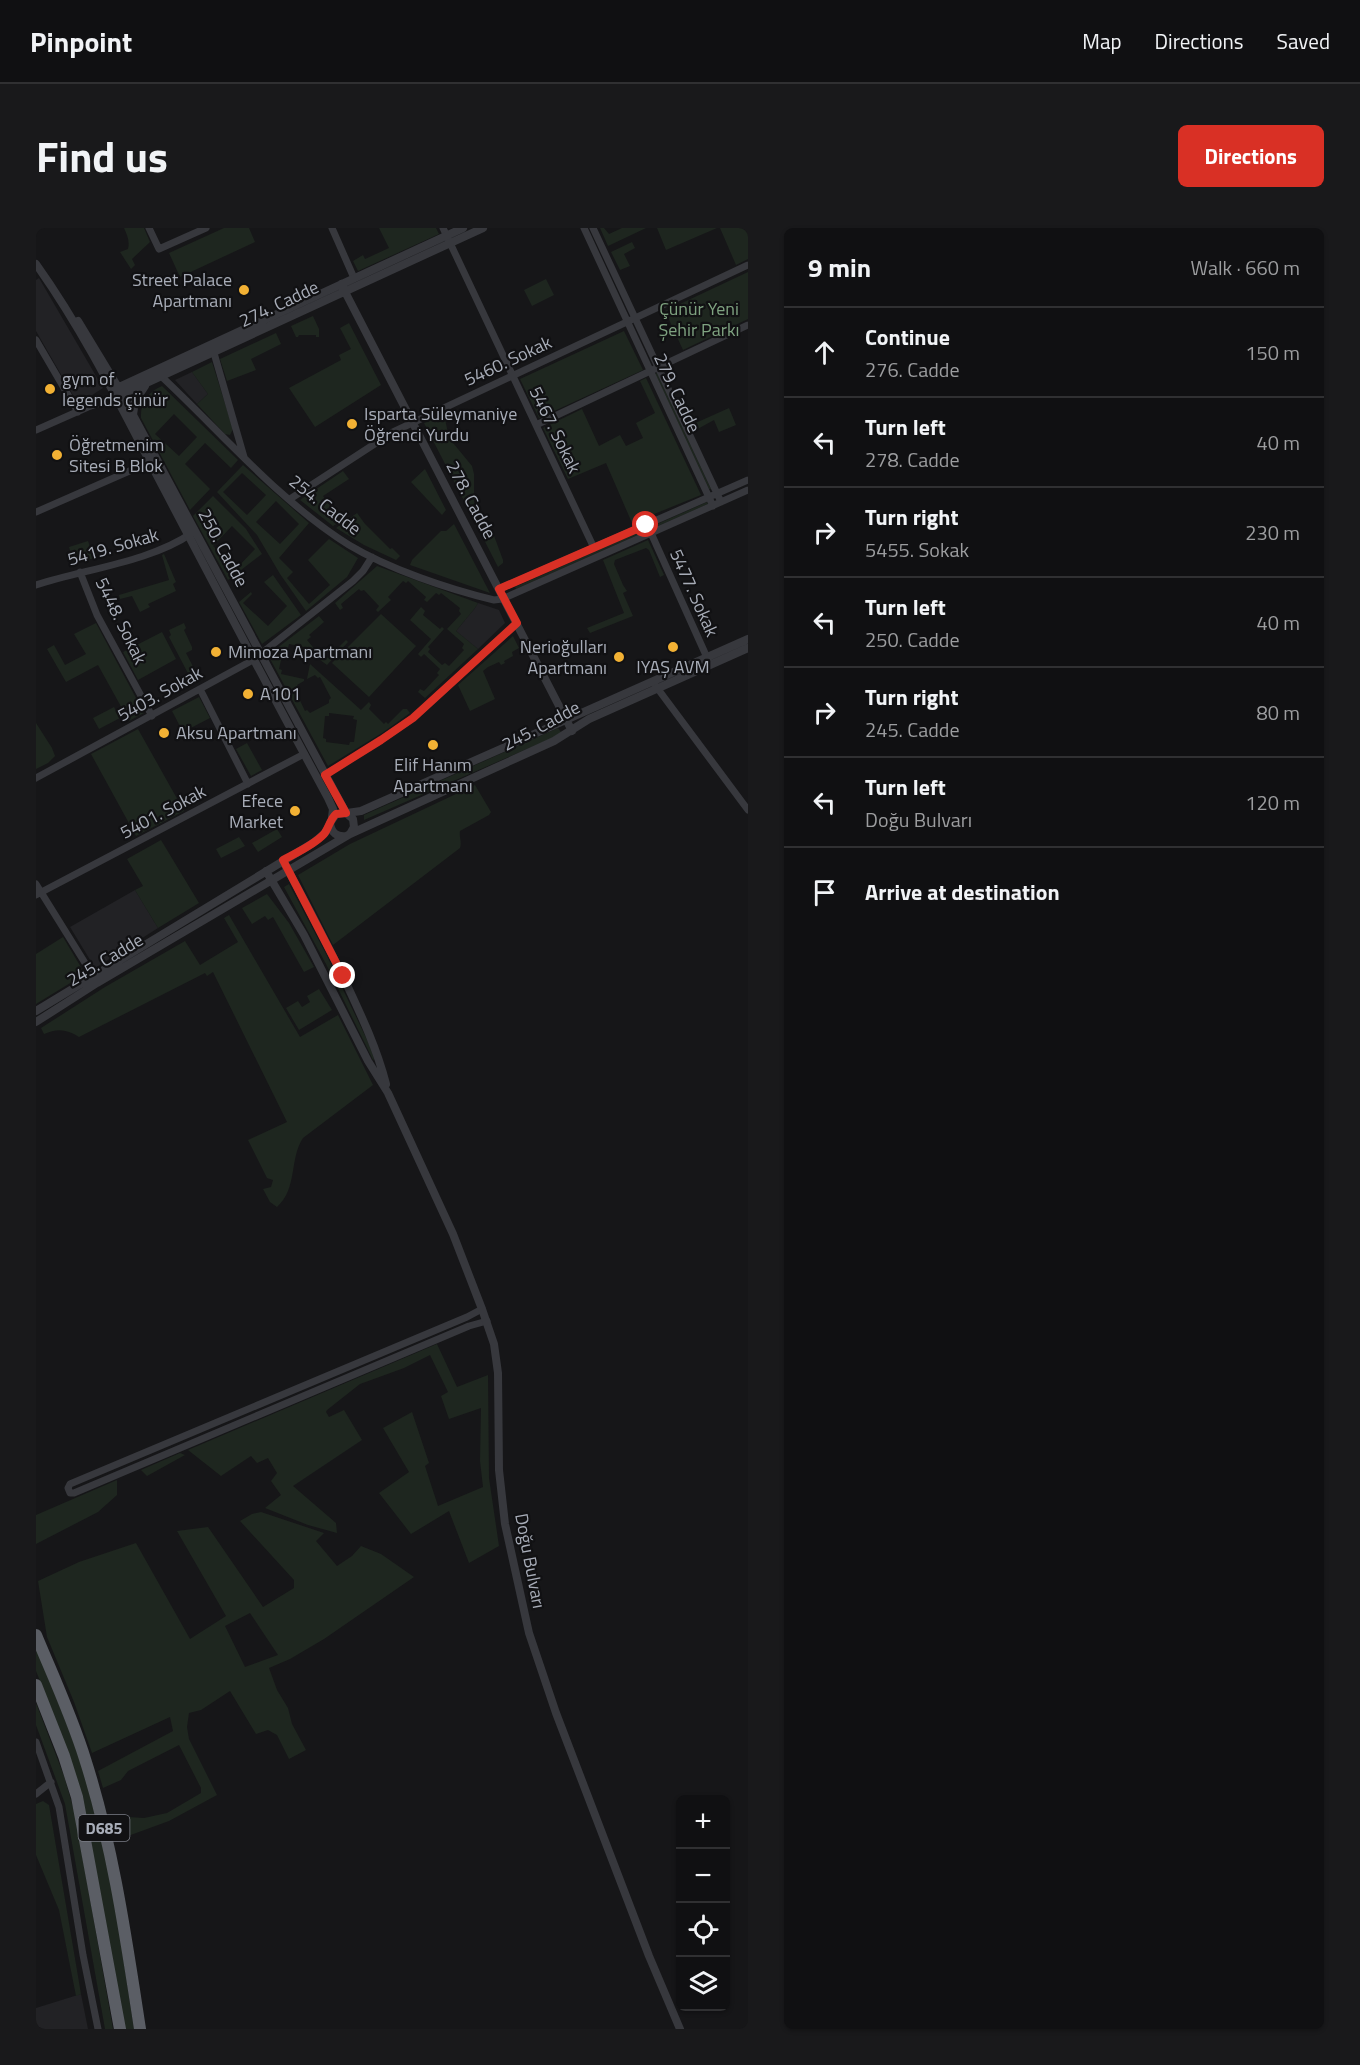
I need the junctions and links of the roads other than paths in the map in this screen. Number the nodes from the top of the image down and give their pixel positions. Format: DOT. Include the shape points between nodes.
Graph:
graph roads {
  1 [pos="149,228"];
  2 [pos="206,228"];
  3 [pos="332,228"];
  4 [pos="463,228"];
  5 [pos="483,228"];
  6 [pos="584,228"];
  7 [pos="593,228"];
  8 [pos="446,236"];
  9 [pos="36,264"];
  10 [pos="748,265"];
  11 [pos="354,278"];
  12 [pos="343,288"];
  13 [pos="635,318"];
  14 [pos="627,322"];
  15 [pos="748,325"];
  16 [pos="36,340"];
  17 [pos="214,353"];
  18 [pos="658,368"];
  19 [pos="650,371"];
  20 [pos="512,376"];
  21 [pos="162,377"];
  22 [pos="149,383"];
  23 [pos="117,393"];
  24 [pos="78,412"];
  25 [pos="133,415"];
  26 [pos="412,422"];
  27 [pos="536,425"];
  28 [pos="36,430"];
  29 [pos="245,458"];
  30 [pos="150,462"];
  31 [pos="748,480"];
  32 [pos="748,490"];
  33 [pos="717,494"];
  34 [pos="709,497"];
  35 [pos="290,499"];
  36 [pos="721,502"];
  37 [pos="713,506"];
  38 [pos="36,512"];
  39 [pos="191,533"];
  40 [pos="651,533"];
  41 [pos="594,548"];
  42 [pos="372,557"];
  43 [pos="80,572"];
  44 [pos="36,585"];
  45 [pos="499,589"];
  46 [pos="504,598"];
  47 [pos="517,623"];
  48 [pos="748,639"];
  49 [pos="748,648"];
  50 [pos="257,657"];
  51 [pos="708,661"];
  52 [pos="655,684"];
  53 [pos="201,689"];
  54 [pos="152,716"];
  55 [pos="566,718"];
  56 [pos="572,731"];
  57 [pos="304,754"];
  58 [pos="325,775"];
  59 [pos="36,778"];
  60 [pos="248,784"];
  61 [pos="748,810"];
  62 [pos="347,813"];
  63 [pos="331,820"];
  64 [pos="348,835"];
  65 [pos="283,860"];
  66 [pos="288,869"];
  67 [pos="266,871"];
  68 [pos="271,879"];
  69 [pos="36,884"];
  70 [pos="39,894"];
  71 [pos="95,979"];
  72 [pos="36,1011"];
  73 [pos="36,1022"];
  74 [pos="388,1093"];
  75 [pos="482,1309"];
  76 [pos="487,1321"];
  77 [pos="36,1635"];
  78 [pos="36,1685"];
  79 [pos="36,1742"];
  80 [pos="51,1782"];
  81 [pos="36,1794"];
  82 [pos="98,2029"];
  83 [pos="120,2029"];
  84 [pos="140,2029"];
  85 [pos="680,2029"];
  1 -- 2 [label="street" via="159,249"];
  3 -- 11 [label="street"];
  4 -- 8 [label="street"];
  5 -- 8 [label="street, 274. Cadde"];
  6 -- 14 [label="street, 279. Cadde"];
  7 -- 13 [label="street, 279. Cadde"];
  8 -- 11 [label="street, 274. Cadde"];
  8 -- 12 [label="street, 274. Cadde"];
  8 -- 20 [label="street, 5467. Sokak"];
  9 -- 23 [label="street, 250. Cadde" via="85,330"];
  10 -- 13 [label="street, 5460. Sokak"];
  11 -- 12 [label="street, 274. Cadde"];
  12 -- 17 [label="street, 274. Cadde"];
  12 -- 23 [label="street, 274. Cadde"];
  12 -- 26 [label="street, 278. Cadde"];
  13 -- 14 [label="street, 5460. Sokak"];
  13 -- 18 [label="street, 279. Cadde"];
  14 -- 19 [label="street, 279. Cadde"];
  14 -- 20 [label="street, 5460. Sokak"];
  15 -- 18 [label="street"];
  16 -- 24 [label="street"];
  17 -- 21 [label="street, 274. Cadde"];
  17 -- 29 [label="street"];
  18 -- 19 [label="street"];
  18 -- 33 [label="street, 279. Cadde"];
  19 -- 27 [label="street"];
  19 -- 34 [label="street, 279. Cadde"];
  20 -- 26 [label="street, 5460. Sokak"];
  20 -- 27 [label="street, 5467. Sokak"];
  21 -- 22 [label="street, 274. Cadde"];
  21 -- 29 [label="street, 254. Cadde"];
  22 -- 23 [label="street, 274. Cadde"];
  22 -- 25 [label="street" via="135,401"];
  23 -- 24 [label="street, 274. Cadde"];
  23 -- 25 [label="street, 250. Cadde"];
  23 -- 30 [label="street, 250. Cadde"];
  24 -- 28 [label="street, 274. Cadde"];
  25 -- 39 [label="street, 250. Cadde"];
  26 -- 35 [label="street, 5460. Sokak"];
  26 -- 45 [label="street, 278. Cadde"];
  27 -- 41 [label="street, 5467. Sokak"];
  29 -- 35 [label="street, 254. Cadde"];
  30 -- 38 [label="street"];
  30 -- 39 [label="street, 250. Cadde"];
  31 -- 33 [label="street"];
  32 -- 36 [label="street"];
  33 -- 34 [label="street"];
  33 -- 36 [label="street, 279. Cadde"];
  34 -- 37 [label="street, 279. Cadde"];
  34 -- 41 [label="street"];
  35 -- 42 [label="street, 254. Cadde" via="335,535"];
  36 -- 37 [label="street"];
  37 -- 40 [label="street"];
  39 -- 43 [label="street, 5419. Sokak" via="154,553"];
  39 -- 50 [label="street, 250. Cadde"];
  40 -- 46 [label="street"];
  40 -- 51 [label="street, 5477. Sokak"];
  41 -- 45 [label="street"];
  42 -- 46 [label="street, 254. Cadde" via="462,591 494,600"];
  42 -- 50 [label="street, 5403. Sokak" via="357,577"];
  43 -- 44 [label="street, 5419. Sokak"];
  43 -- 54 [label="street, 5448. Sokak" via="97,615"];
  45 -- 46 [label="street, 278. Cadde"];
  46 -- 47 [label="street, 278. Cadde"];
  47 -- 55 [label="street, 278. Cadde"];
  47 -- 58 [label="street" via="413,718"];
  48 -- 51 [label="street, 245. Cadde"];
  49 -- 51 [label="street, 245. Cadde"];
  50 -- 53 [label="street, 5403. Sokak"];
  50 -- 57 [label="street, 250. Cadde"];
  50 -- 58 [label="street, 250. Cadde"];
  51 -- 52 [label="street, 245. Cadde"];
  52 -- 55 [label="street, 245. Cadde"];
  52 -- 56 [label="street, 245. Cadde"];
  52 -- 61 [label="street"];
  53 -- 54 [label="street, 5403. Sokak"];
  53 -- 60 [label="street"];
  54 -- 59 [label="street, 5403. Sokak"];
  55 -- 56 [label="street, 278. Cadde"];
  55 -- 62 [label="street, 245. Cadde" via="361,811"];
  56 -- 64 [label="street, 245. Cadde"];
  57 -- 60 [label="street, 5401. Sokak"];
  57 -- 63 [label="street, 250. Cadde" via="331,804"];
  58 -- 62 [label="street, 250. Cadde"];
  60 -- 70 [label="street, 5401. Sokak"];
  62 -- 63 [label="street" via="340,812"];
  62 -- 64 [label="street" via="354,823"];
  63 -- 64 [label="street" via="335,834"];
  63 -- 65 [label="street, 245. Cadde" via="325,833"];
  64 -- 66 [label="street, 245. Cadde"];
  65 -- 66 [label="street, Doğu Bulvarı"];
  65 -- 67 [label="street, 245. Cadde"];
  66 -- 68 [label="street, 245. Cadde"];
  66 -- 74 [label="street, Doğu Bulvarı" via="368,1031"];
  67 -- 68 [label="street, Doğu Bulvarı"];
  67 -- 71 [label="street, 245. Cadde"];
  68 -- 71 [label="street, 245. Cadde"];
  68 -- 74 [label="street, Doğu Bulvarı"];
  69 -- 70 [label="street"];
  70 -- 71 [label="street"];
  71 -- 72 [label="street, 245. Cadde"];
  71 -- 73 [label="street, 245. Cadde"];
  74 -- 75 [label="street, Doğu Bulvarı" via="453,1234"];
  75 -- 76 [label="street, Doğu Bulvarı"];
  75 -- 76 [label="street" via="70,1484 70,1493"];
  76 -- 85 [label="street, Doğu Bulvarı" via="498,1372 503,1512 526,1624 556,1713"];
  77 -- 84 [label="highway, D685" via="79,1741 95,1793"];
  78 -- 83 [label="highway, D685" via="77,1797"];
  79 -- 80 [label="street"];
  80 -- 81 [label="street"];
  80 -- 82 [label="street"];
}
